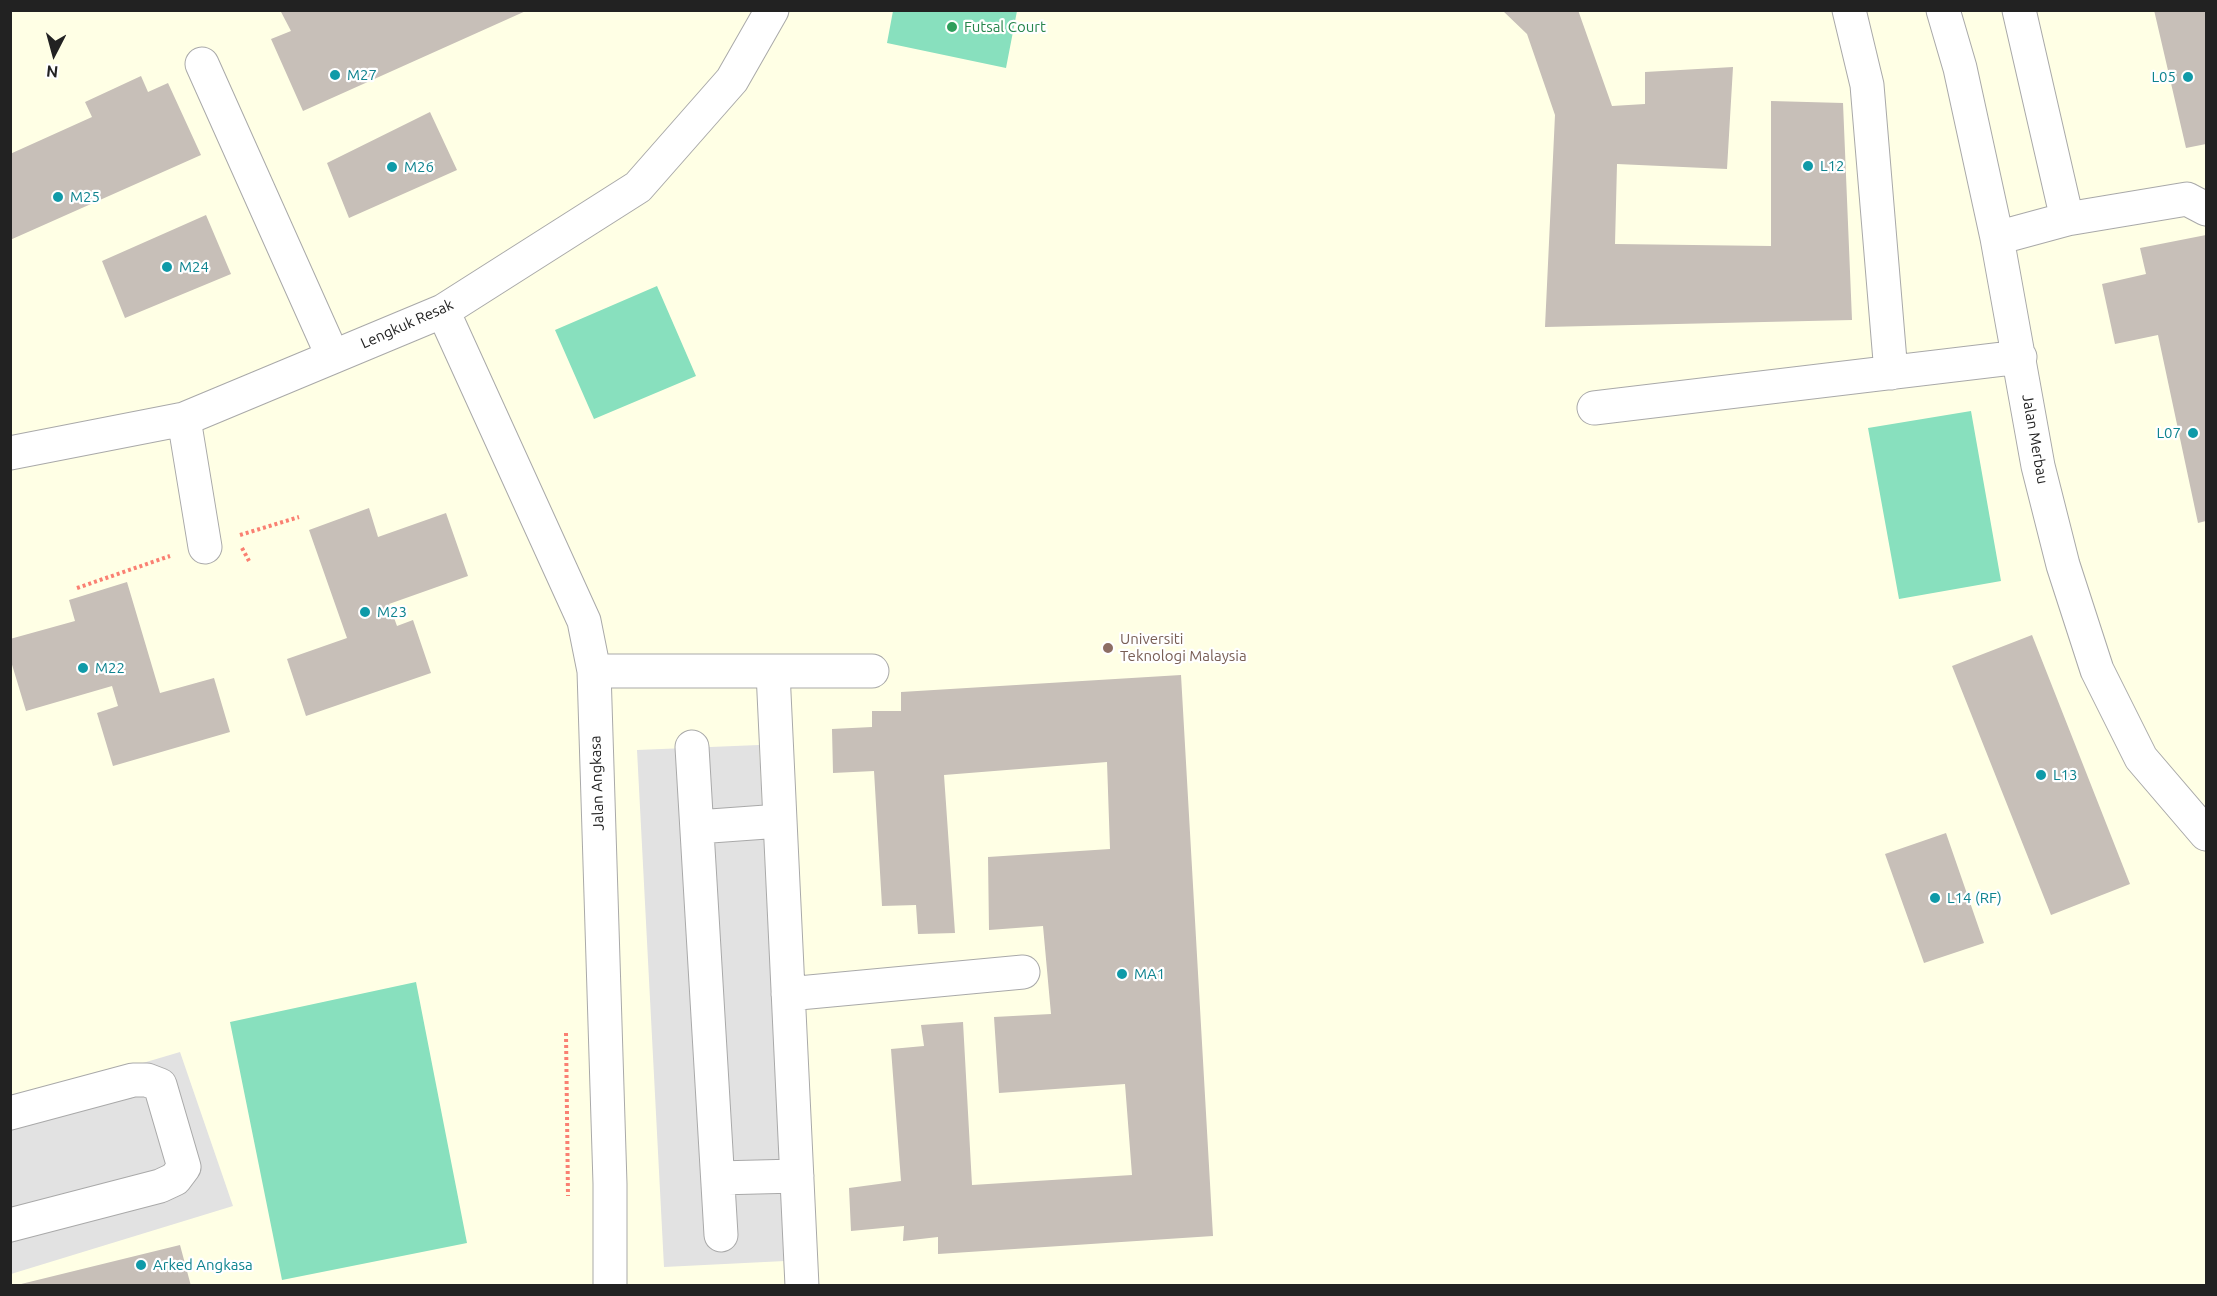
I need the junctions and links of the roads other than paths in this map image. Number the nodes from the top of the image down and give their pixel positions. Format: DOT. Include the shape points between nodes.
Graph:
graph roads {
  1 [pos="772,10"];
  2 [pos="1849,10"];
  3 [pos="1943,10"];
  4 [pos="2019,10"];
  5 [pos="202,64"];
  6 [pos="2206,209"];
  7 [pos="2067,219"];
  8 [pos="1997,238"];
  9 [pos="443,311"];
  10 [pos="333,357"];
  11 [pos="2020,357"];
  12 [pos="1891,373"];
  13 [pos="1594,408"];
  14 [pos="184,418"];
  15 [pos="10,453"];
  16 [pos="193,550"];
  17 [pos="594,671"];
  18 [pos="872,671"];
  19 [pos="773,672"];
  20 [pos="692,747"];
  21 [pos="780,821"];
  22 [pos="697,827"];
  23 [pos="2206,834"];
  24 [pos="1023,972"];
  25 [pos="788,994"];
  26 [pos="10,1113"];
  27 [pos="797,1176"];
  28 [pos="718,1178"];
  29 [pos="10,1225"];
  30 [pos="721,1235"];
  31 [pos="617,1284"];
  32 [pos="802,1286"];
  1 -- 9 [label="street, Lengkuk Resak" via="732,80 638,187"];
  2 -- 12 [label="street" via="1867,85"];
  3 -- 8 [label="street, Jalan Merbau" via="1960,68"];
  4 -- 7 [label="street"];
  5 -- 10 [label="street"];
  6 -- 7 [label="street" via="2187,199"];
  7 -- 8 [label="street"];
  8 -- 11 [label="street, Jalan Merbau"];
  9 -- 10 [label="street, Lengkuk Resak"];
  9 -- 17 [label="street, Jalan Angkasa" via="584,621"];
  10 -- 14 [label="street, Lengkuk Resak"];
  11 -- 12 [label="street"];
  11 -- 23 [label="street, Jalan Merbau" via="2046,499 2097,670 2141,758"];
  12 -- 13 [label="street"];
  14 -- 15 [label="street, Lengkuk Resak"];
  14 -- 16 [label="street"];
  17 -- 19 [label="street"];
  17 -- 31 [label="street, Jalan Angkasa" via="610,1184"];
  18 -- 19 [label="street"];
  19 -- 21 [label="street"];
  20 -- 22 [label="street"];
  21 -- 22 [label="street"];
  21 -- 25 [label="street"];
  22 -- 28 [label="street"];
  24 -- 25 [label="street"];
  25 -- 27 [label="street"];
  26 -- 29 [label="street" via="133,1080 147,1080 160,1085 184,1167 175,1179 160,1186"];
  27 -- 28 [label="street"];
  27 -- 32 [label="street"];
  28 -- 30 [label="street"];
}
